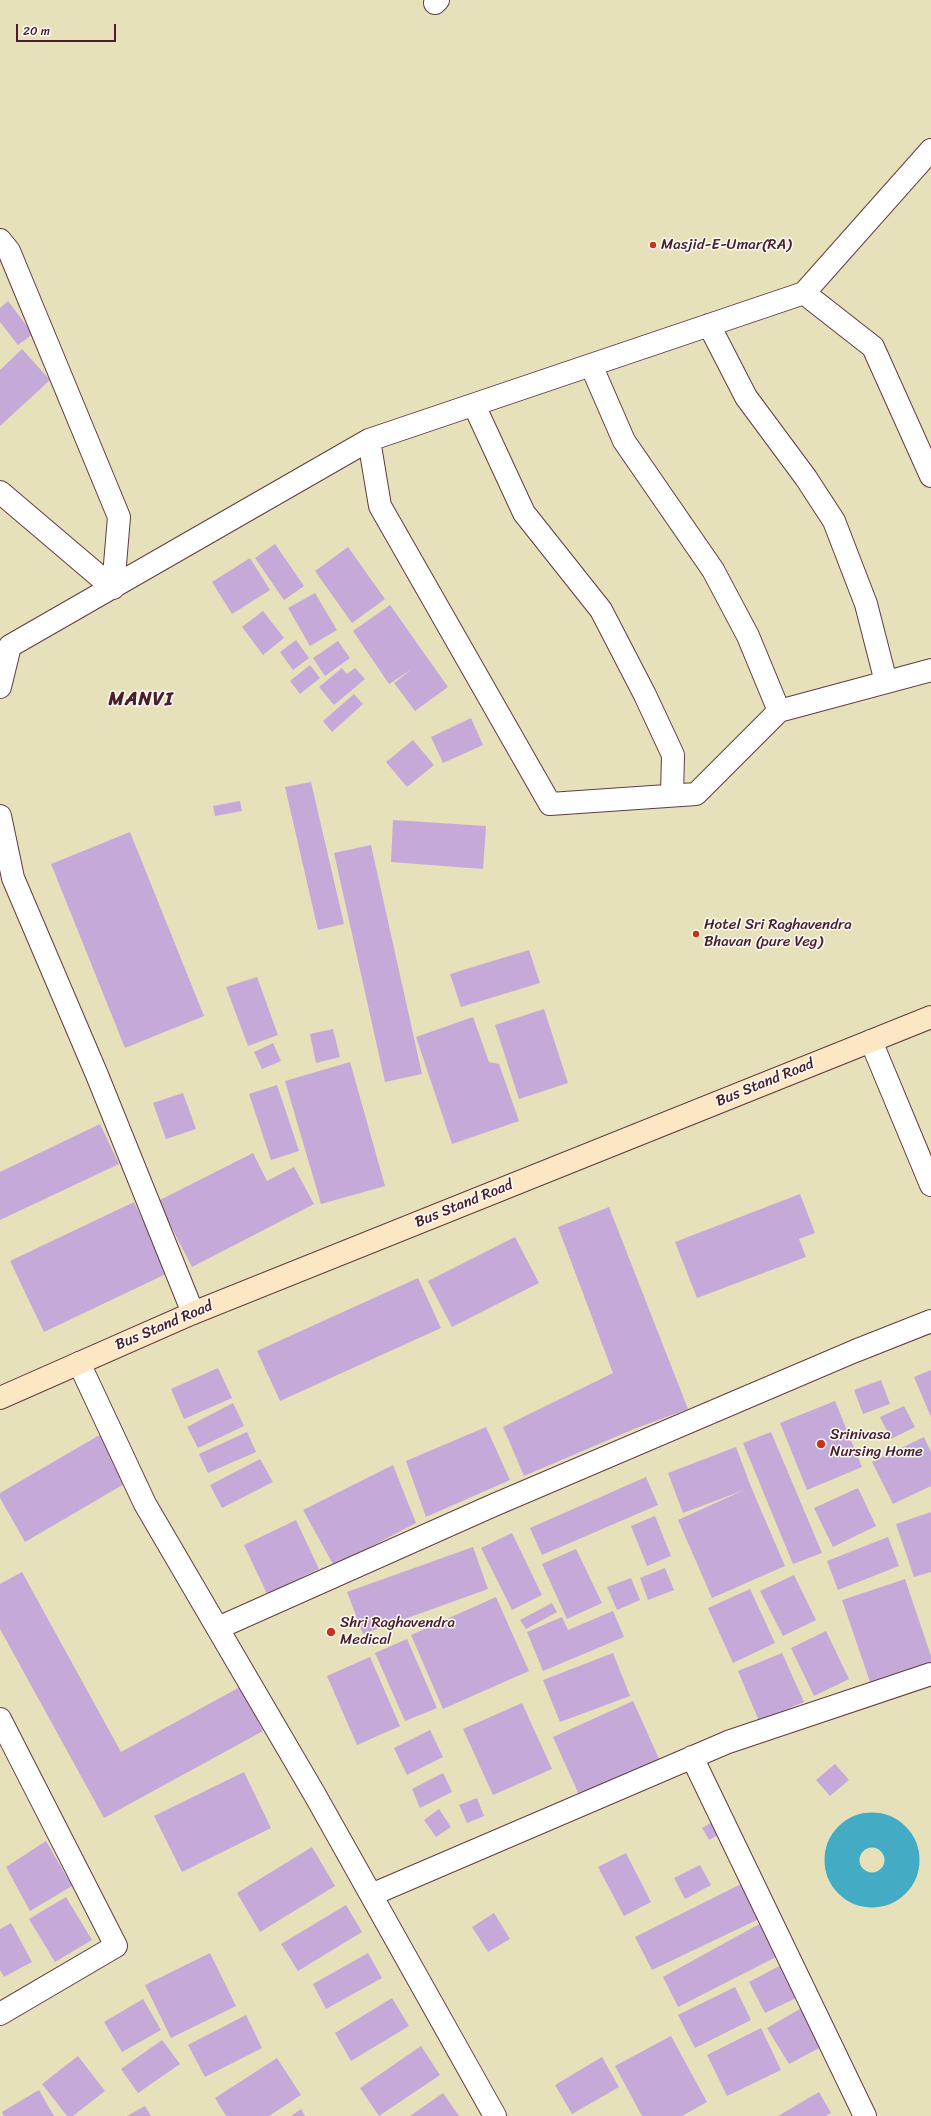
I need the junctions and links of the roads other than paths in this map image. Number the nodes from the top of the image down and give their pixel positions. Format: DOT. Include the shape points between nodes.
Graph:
graph roads {
  1 [pos="931,150"];
  2 [pos="0,240"];
  3 [pos="804,293"];
  4 [pos="709,325"];
  5 [pos="591,365"];
  6 [pos="474,405"];
  7 [pos="369,440"];
  8 [pos="931,476"];
  9 [pos="0,492"];
  10 [pos="114,588"];
  11 [pos="931,670"];
  12 [pos="886,682"];
  13 [pos="0,687"];
  14 [pos="779,711"];
  15 [pos="672,795"];
  16 [pos="0,816"];
  17 [pos="931,1017"];
  18 [pos="871,1041"];
  19 [pos="931,1185"];
  20 [pos="193,1313"];
  21 [pos="931,1321"];
  22 [pos="79,1363"];
  23 [pos="0,1398"];
  24 [pos="218,1628"];
  25 [pos="931,1674"];
  26 [pos="0,1719"];
  27 [pos="692,1757"];
  28 [pos="371,1895"];
  29 [pos="0,2014"];
  30 [pos="495,2116"];
  31 [pos="865,2116"];
  1 -- 3 [label="street"];
  2 -- 10 [label="street" via="9,251 119,517"];
  3 -- 4 [label="street"];
  3 -- 8 [label="street" via="874,347"];
  4 -- 5 [label="street"];
  4 -- 12 [label="street" via="746,397 806,478 834,521 866,604"];
  5 -- 6 [label="street"];
  5 -- 14 [label="street" via="624,441 713,570 748,636"];
  6 -- 7 [label="street"];
  6 -- 15 [label="street" via="524,513 601,610 645,695 673,755"];
  7 -- 10 [label="street"];
  7 -- 15 [label="street" via="380,506 550,804"];
  9 -- 10 [label="street"];
  10 -- 13 [label="street" via="10,646"];
  11 -- 12 [label="street"];
  12 -- 14 [label="street"];
  14 -- 15 [label="street" via="696,794"];
  16 -- 20 [label="street" via="13,878 98,1074"];
  17 -- 18 [label="main road, Bus Stand Road"];
  18 -- 19 [label="street"];
  18 -- 20 [label="main road, Bus Stand Road"];
  20 -- 22 [label="main road, Bus Stand Road"];
  21 -- 24 [label="street" via="494,1505"];
  22 -- 23 [label="main road, Bus Stand Road"];
  22 -- 24 [label="street" via="145,1504"];
  24 -- 28 [label="street"];
  25 -- 27 [label="street" via="728,1742"];
  26 -- 29 [label="street" via="116,1946"];
  27 -- 28 [label="street"];
  27 -- 31 [label="street"];
  28 -- 30 [label="street"];
}
